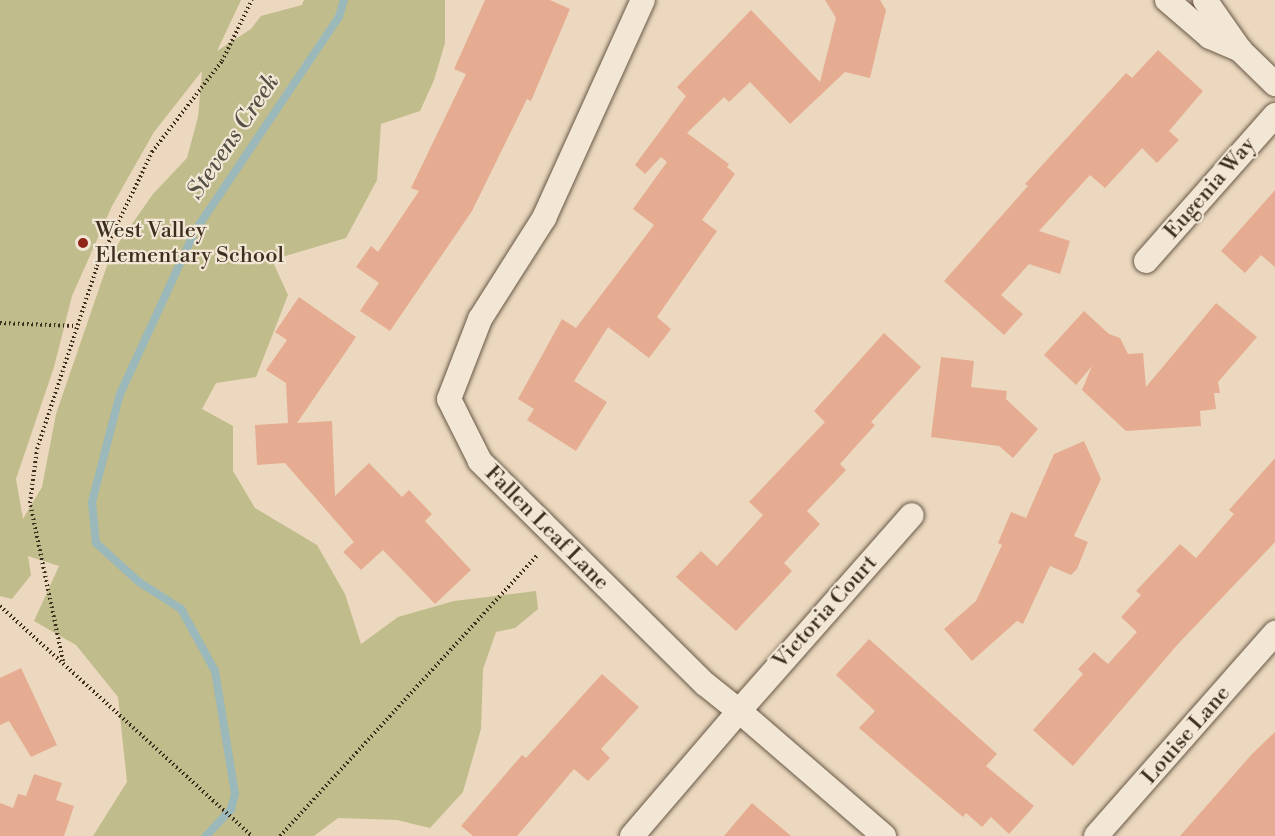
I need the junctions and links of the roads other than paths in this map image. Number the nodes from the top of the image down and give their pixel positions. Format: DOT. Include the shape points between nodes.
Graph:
graph roads {
  1 [pos="643,0"];
  2 [pos="1167,0"];
  3 [pos="1205,0"];
  4 [pos="1240,50"];
  5 [pos="1275,84"];
  6 [pos="1275,115"];
  7 [pos="1146,261"];
  8 [pos="912,514"];
  9 [pos="1275,633"];
  10 [pos="738,711"];
  11 [pos="633,836"];
  12 [pos="884,836"];
  13 [pos="1096,836"];
  1 -- 10 [label="street, Fallen Leaf Lane" via="544,218 480,319 448,399 480,461 705,684"];
  2 -- 4 [label="street" via="1210,37"];
  3 -- 4 [label="street"];
  4 -- 5 [label="street"];
  6 -- 7 [label="street, Eugenia Way"];
  8 -- 10 [label="street, Victoria Court"];
  9 -- 13 [label="street, Louise Lane"];
  10 -- 11 [label="street"];
  10 -- 12 [label="street"];
}
